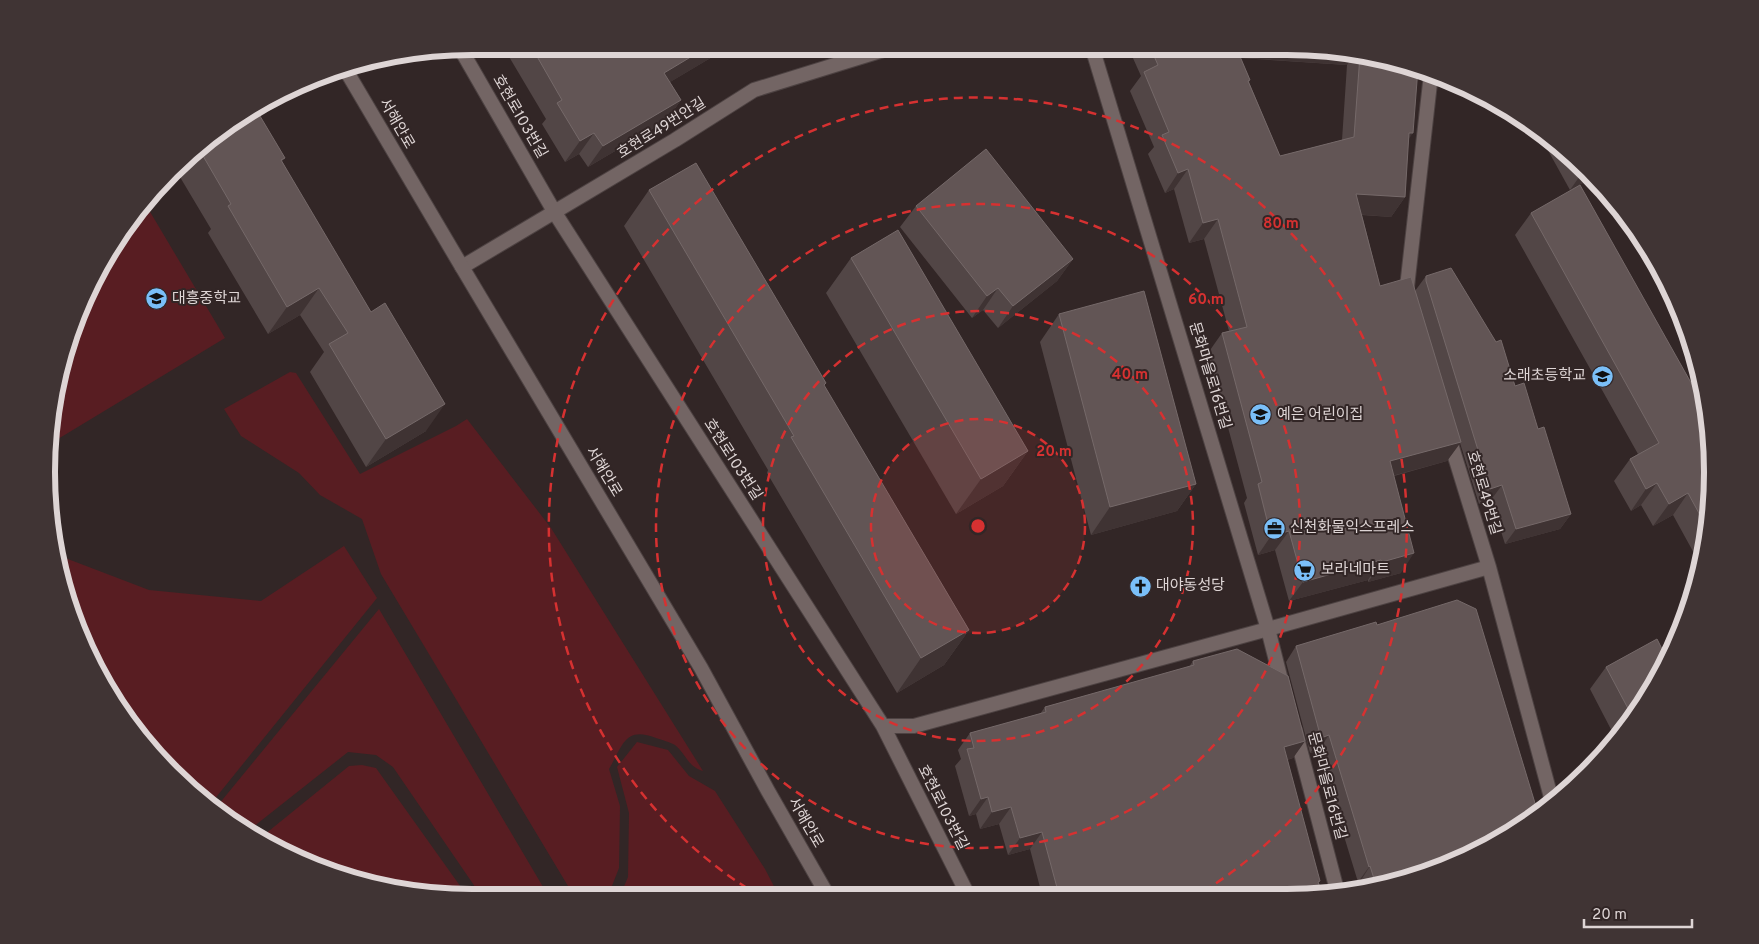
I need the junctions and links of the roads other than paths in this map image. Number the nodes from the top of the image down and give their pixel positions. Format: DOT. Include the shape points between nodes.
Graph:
graph roads {
  1 [pos="464,55"];
  2 [pos="867,55"];
  3 [pos="1094,55"];
  4 [pos="348,74"];
  5 [pos="1430,81"];
  6 [pos="555,213"];
  7 [pos="462,267"];
  8 [pos="1409,306"];
  9 [pos="1443,418"];
  10 [pos="1489,566"];
  11 [pos="1268,629"];
  12 [pos="882,726"];
  13 [pos="1550,795"];
  14 [pos="1336,886"];
  15 [pos="824,889"];
  16 [pos="965,889"];
  1 -- 6 [label="street, 호현로103번길"];
  2 -- 6 [label="street, 호현로49번안길" via="754,90"];
  3 -- 11 [label="street, 문화마을로16번길"];
  4 -- 7 [label="street, 서해안로"];
  5 -- 8 [label="street" via="1406,297"];
  6 -- 7 [label="street, 호현로49번안길"];
  6 -- 12 [label="street, 호현로103번길"];
  7 -- 15 [label="street, 서해안로" via="696,659"];
  9 -- 10 [label="street, 호현로49번길"];
  10 -- 11 [label="street"];
  10 -- 13 [label="street, 호현로49번길"];
  11 -- 12 [label="street" via="914,726"];
  11 -- 14 [label="street, 문화마을로16번길"];
  12 -- 16 [label="street, 호현로103번길"];
}
